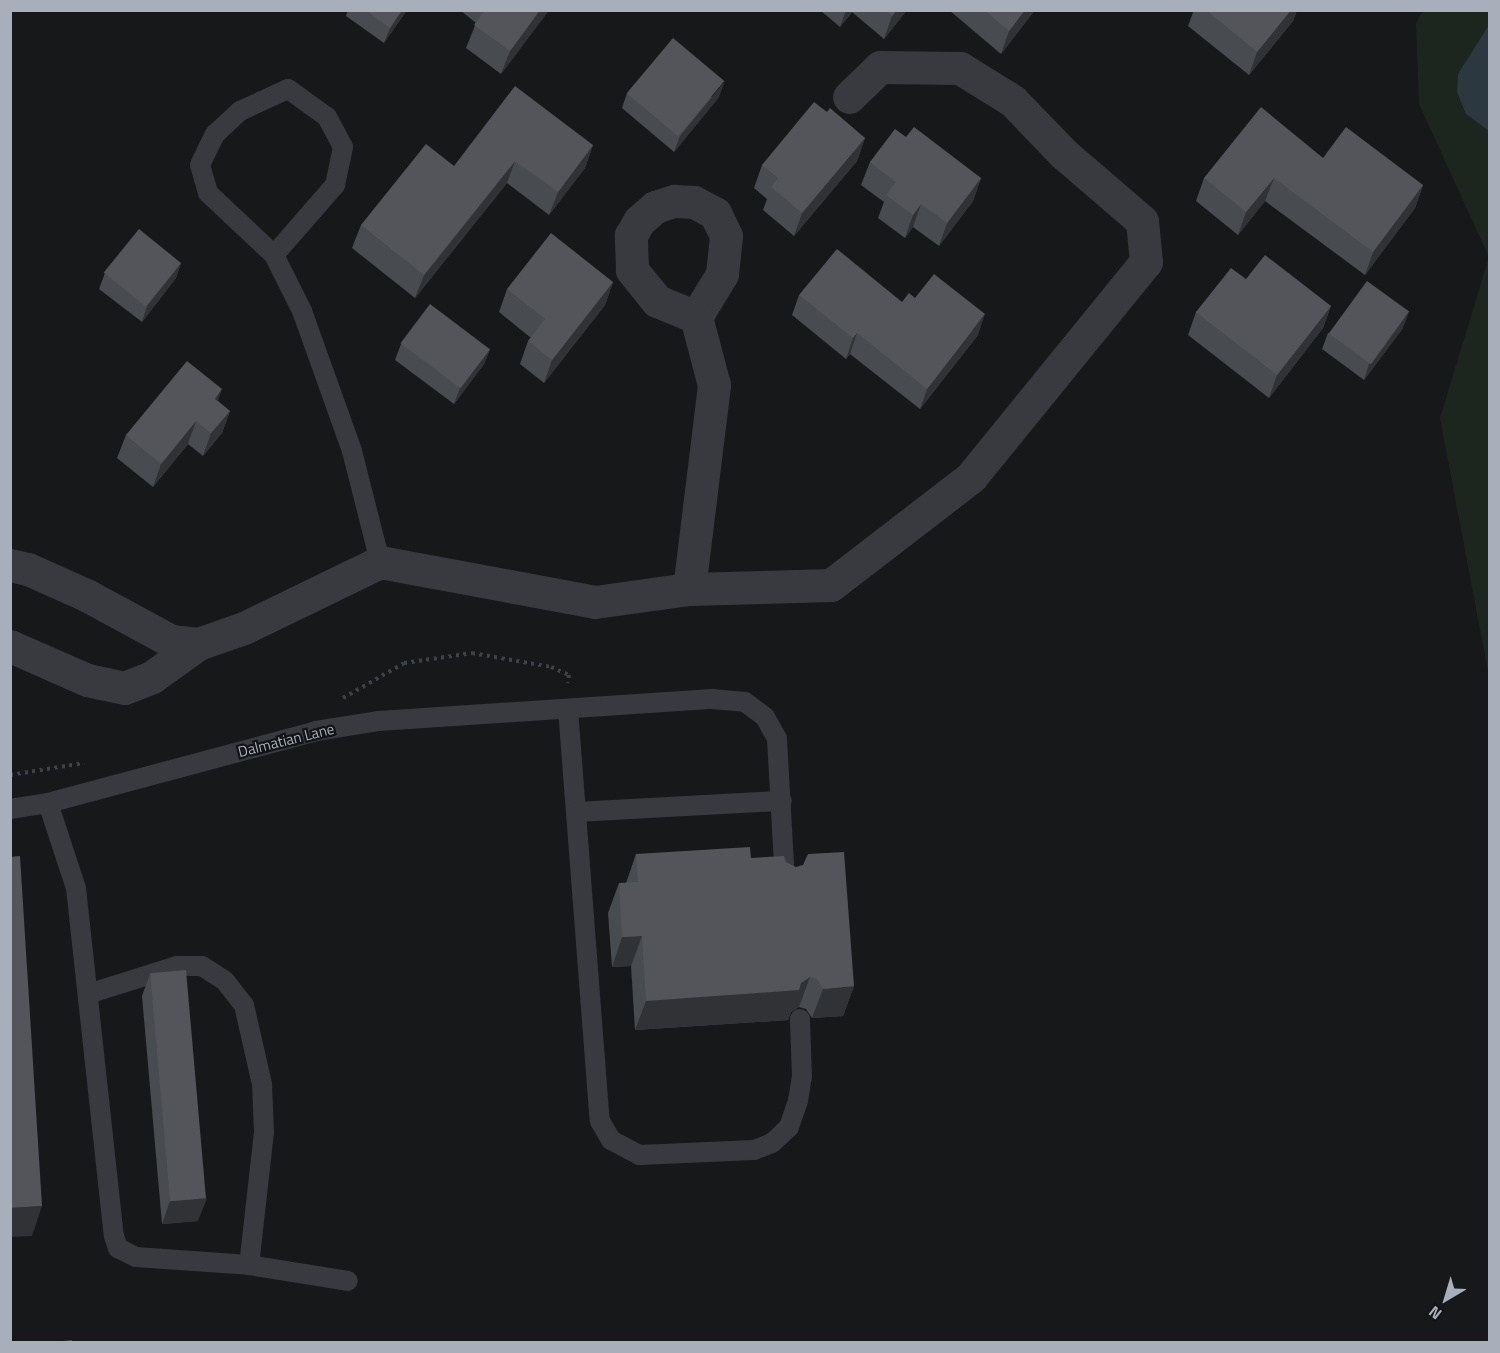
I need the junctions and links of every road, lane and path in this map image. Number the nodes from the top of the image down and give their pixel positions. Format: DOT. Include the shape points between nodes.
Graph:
graph roads {
  1 [pos="849,97"];
  2 [pos="274,255"];
  3 [pos="696,317"];
  4 [pos="380,562"];
  5 [pos="10,565"];
  6 [pos="689,589"];
  7 [pos="198,644"];
  8 [pos="10,646"];
  9 [pos="568,709"];
  10 [pos="782,801"];
  11 [pos="48,803"];
  12 [pos="10,809"];
  13 [pos="576,812"];
  14 [pos="785,885"];
  15 [pos="88,994"];
  16 [pos="800,1019"];
  17 [pos="249,1264"];
  18 [pos="348,1281"];
  1 -- 6 [label="street" via="880,67 960,68 1013,101 1063,153 1142,221 1146,262 971,477 831,585"];
  2 -- 2 [label="lane" via="208,193 200,165 215,134 240,111 288,89 327,117 343,147 335,185"];
  2 -- 4 [label="lane" via="324,366 352,451"];
  3 -- 6 [label="street" via="714,385"];
  4 -- 6 [label="street" via="586,602"];
  4 -- 7 [label="street" via="244,627"];
  5 -- 7 [label="street" via="88,596 171,641"];
  7 -- 8 [label="street" via="152,677 124,688 87,680"];
  9 -- 10 [label="lane, Dalmatian Lane" via="712,699 745,702 765,717 777,739"];
  9 -- 11 [label="lane, Dalmatian Lane" via="379,721 316,731"];
  9 -- 13 [label="lane"];
  10 -- 13 [label="lane"];
  10 -- 14 [label="lane, Dalmatian Lane"];
  11 -- 12 [label="lane, Dalmatian Lane"];
  11 -- 15 [label="lane" via="76,888"];
  13 -- 16 [label="lane" via="600,1121 610,1140 639,1155 754,1150 772,1143 789,1127 798,1101 802,1077"];
  15 -- 17 [label="lane" via="118,1248 136,1257"];
  15 -- 17 [label="lane" via="177,966 202,966 225,981 244,1005 262,1084 264,1132"];
  17 -- 18 [label="lane"];
}
